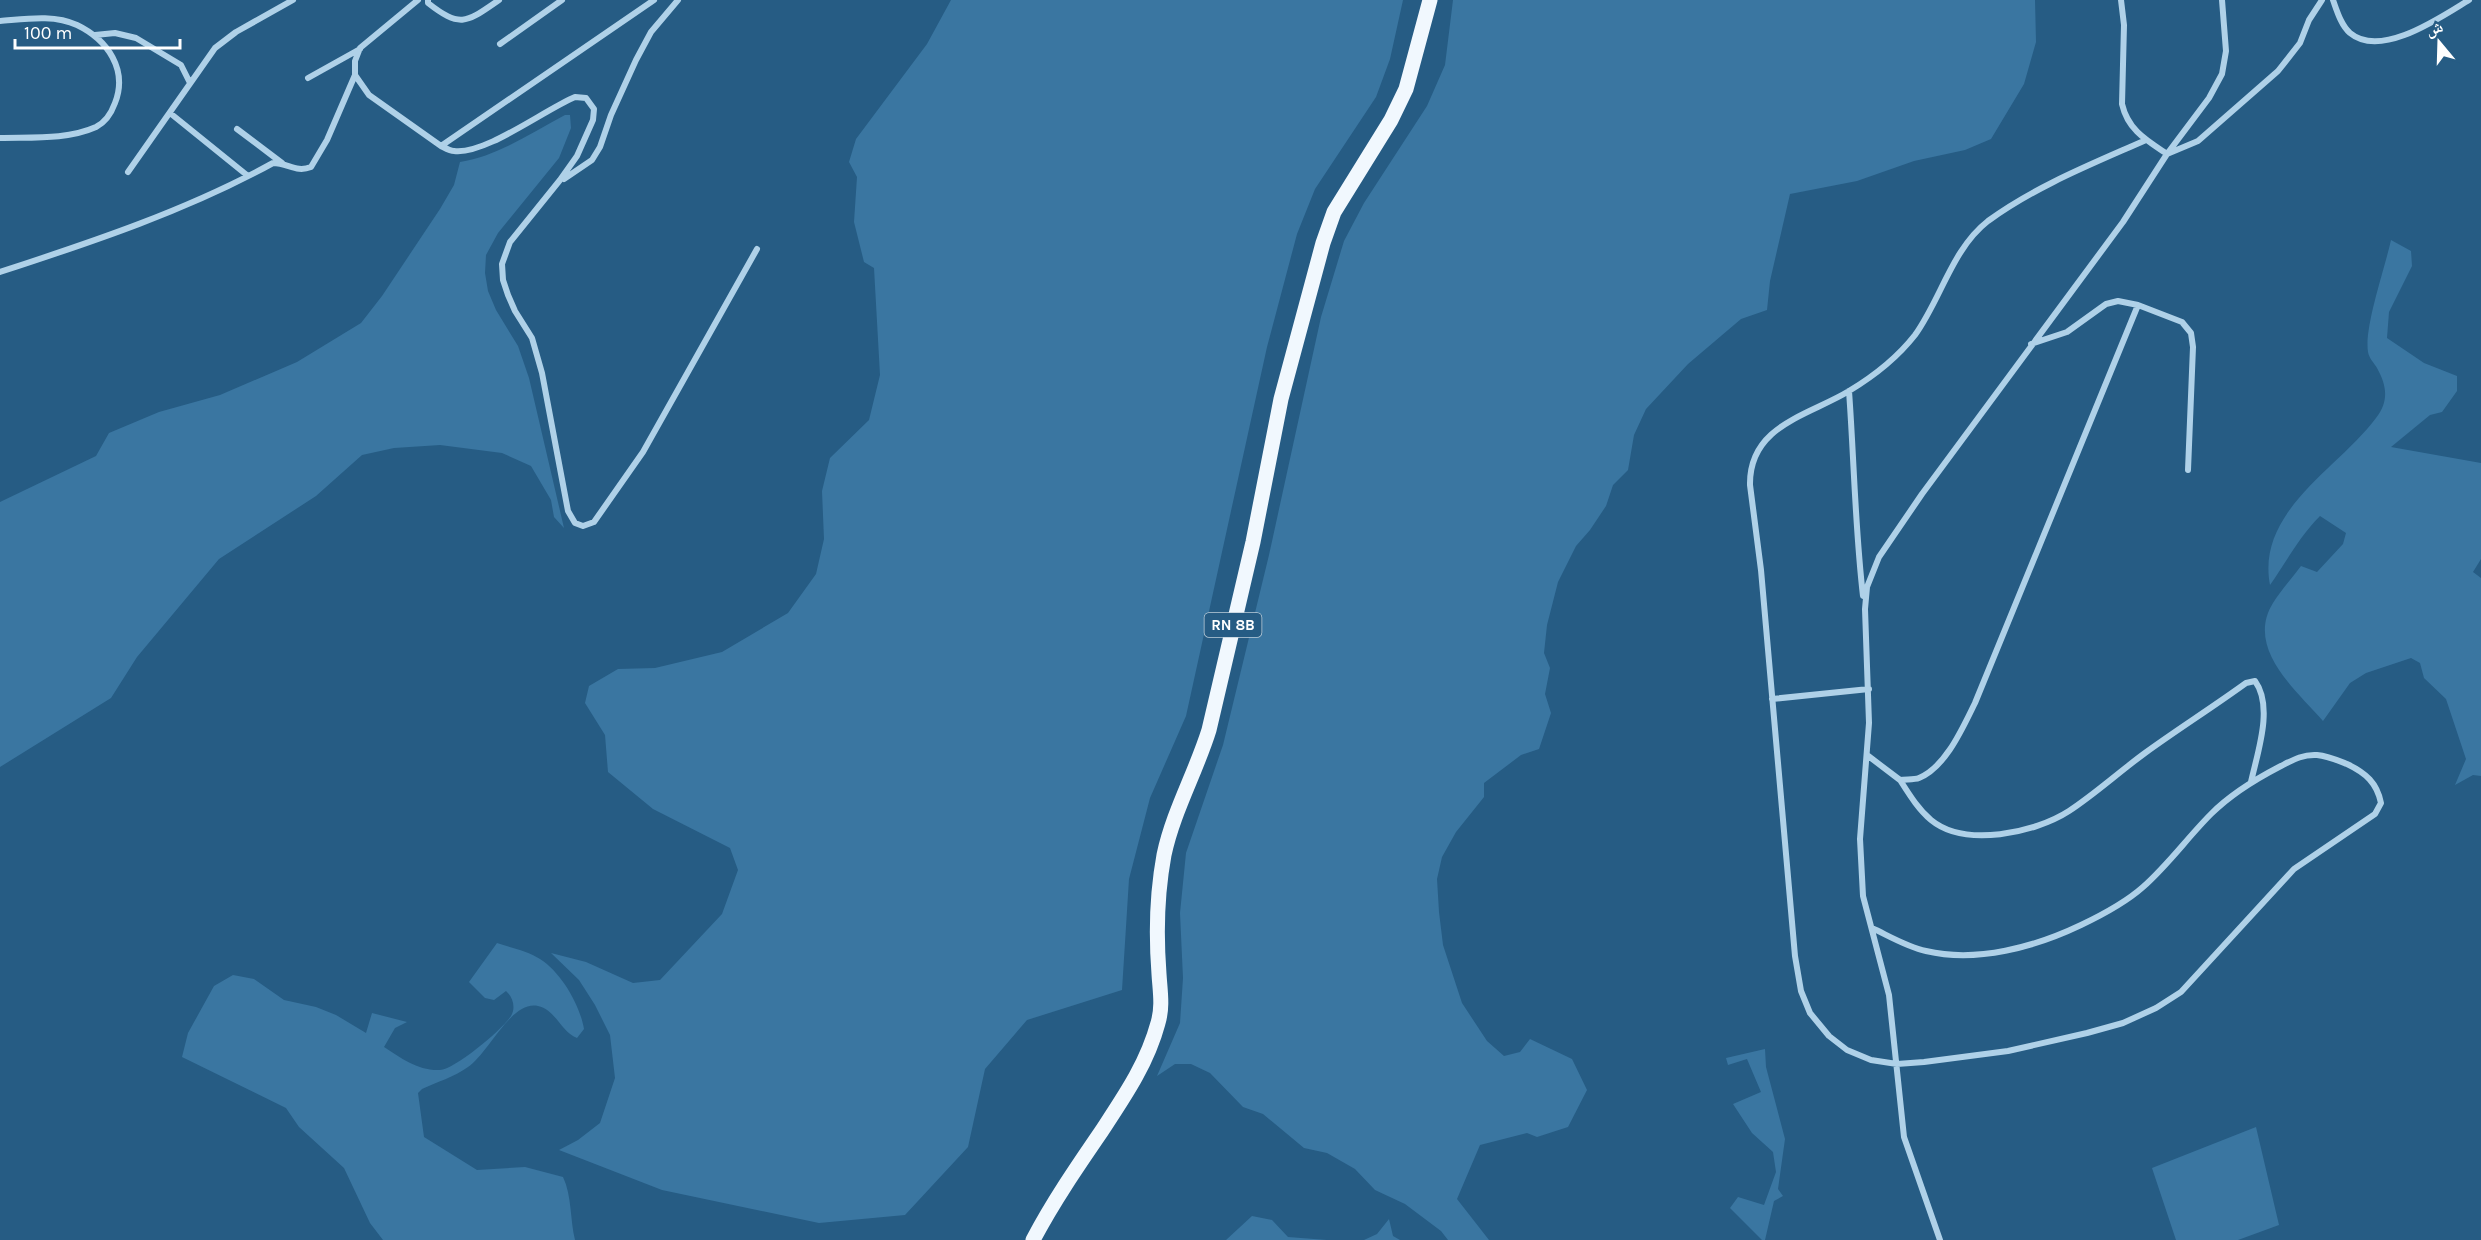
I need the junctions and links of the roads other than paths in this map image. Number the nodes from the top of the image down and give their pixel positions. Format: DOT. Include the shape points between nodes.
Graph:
graph roads {
  1 [pos="293,0"];
  2 [pos="418,0"];
  3 [pos="428,0"];
  4 [pos="499,0"];
  5 [pos="562,0"];
  6 [pos="654,0"];
  7 [pos="678,0"];
  8 [pos="1430,0"];
  9 [pos="2121,0"];
  10 [pos="2222,0"];
  11 [pos="2322,0"];
  12 [pos="2333,0"];
  13 [pos="2469,0"];
  14 [pos="0,21"];
  15 [pos="95,35"];
  16 [pos="500,44"];
  17 [pos="360,48"];
  18 [pos="355,75"];
  19 [pos="308,78"];
  20 [pos="190,83"];
  21 [pos="170,113"];
  22 [pos="237,129"];
  23 [pos="0,138"];
  24 [pos="2146,140"];
  25 [pos="441,146"];
  26 [pos="2167,154"];
  27 [pos="282,163"];
  28 [pos="128,172"];
  29 [pos="248,176"];
  30 [pos="560,180"];
  31 [pos="757,249"];
  32 [pos="0,272"];
  33 [pos="2138,305"];
  34 [pos="2031,344"];
  35 [pos="1849,391"];
  36 [pos="2188,470"];
  37 [pos="1865,609"];
  38 [pos="1869,689"];
  39 [pos="1772,699"];
  40 [pos="1867,754"];
  41 [pos="1900,780"];
  42 [pos="2251,782"];
  43 [pos="1872,928"];
  44 [pos="1897,1064"];
  45 [pos="1032,1240"];
  46 [pos="1940,1240"];
  1 -- 20 [label="street" via="215,48"];
  2 -- 17 [label="street"];
  3 -- 4 [label="street" via="456,21 475,17"];
  5 -- 16 [label="street"];
  6 -- 25 [label="street"];
  7 -- 30 [label="street" via="651,33 636,60 592,160"];
  8 -- 45 [label="main road, RN 8B" via="1406,89 1334,212 1281,399 1209,730 1164,855 1159,908 1159,1022 1136,1079"];
  9 -- 24 [label="street" via="2125,59 2122,104 2128,123"];
  10 -- 26 [label="street" via="2226,51 2222,74"];
  11 -- 26 [label="street" via="2300,43 2278,71 2198,141"];
  12 -- 13 [label="street" via="2351,34 2376,41 2421,27"];
  14 -- 15 [label="street" via="47,18 75,24"];
  15 -- 20 [label="street" via="115,33 136,38 181,65"];
  15 -- 23 [label="street" via="109,48 118,69 119,93 111,115 97,127 71,134"];
  17 -- 18 [label="street"];
  17 -- 19 [label="street"];
  18 -- 25 [label="street" via="369,95"];
  18 -- 27 [label="street" via="311,167 296,170"];
  20 -- 21 [label="street"];
  21 -- 28 [label="street"];
  21 -- 29 [label="street"];
  22 -- 27 [label="street"];
  24 -- 26 [label="street"];
  24 -- 35 [label="street" via="2024,199 1974,233 1916,334 1886,366"];
  25 -- 30 [label="street" via="453,151 472,149 566,101 586,98 594,109 593,120 577,156"];
  26 -- 34 [label="street" via="2123,222"];
  27 -- 29 [label="street" via="273,163"];
  29 -- 32 [label="street" via="126,228"];
  30 -- 31 [label="street" via="510,242 502,272 515,311 532,338 568,511 579,525 594,522 643,452"];
  33 -- 34 [label="street" via="2118,301 2106,304 2067,332"];
  33 -- 36 [label="street" via="2182,322 2191,333"];
  33 -- 41 [label="street" via="1961,731 1931,769 1919,778"];
  34 -- 37 [label="street" via="1879,557 1867,587"];
  35 -- 37 [label="street" via="1856,536"];
  35 -- 39 [label="street" via="1802,412 1774,432 1757,454 1750,475"];
  37 -- 38 [label="street"];
  38 -- 39 [label="street"];
  38 -- 40 [label="street"];
  39 -- 44 [label="street" via="1801,991 1820,1026 1847,1050 1871,1060"];
  40 -- 41 [label="street"];
  40 -- 43 [label="street" via="1860,849 1863,896"];
  41 -- 42 [label="street" via="1932,821 1954,831 1975,836 1998,835 2035,826 2066,813 2186,723 2255,681 2264,726"];
  42 -- 43 [label="street" via="2211,814 2142,888 2079,926 1999,952 1956,957 1924,951"];
  42 -- 44 [label="street" via="2301,756 2330,757 2373,781 2381,803 2375,813 2294,869 2181,992 2156,1008 2123,1023 2019,1048"];
  43 -- 44 [label="street" via="1889,995"];
  44 -- 46 [label="street" via="1904,1137"];
}
